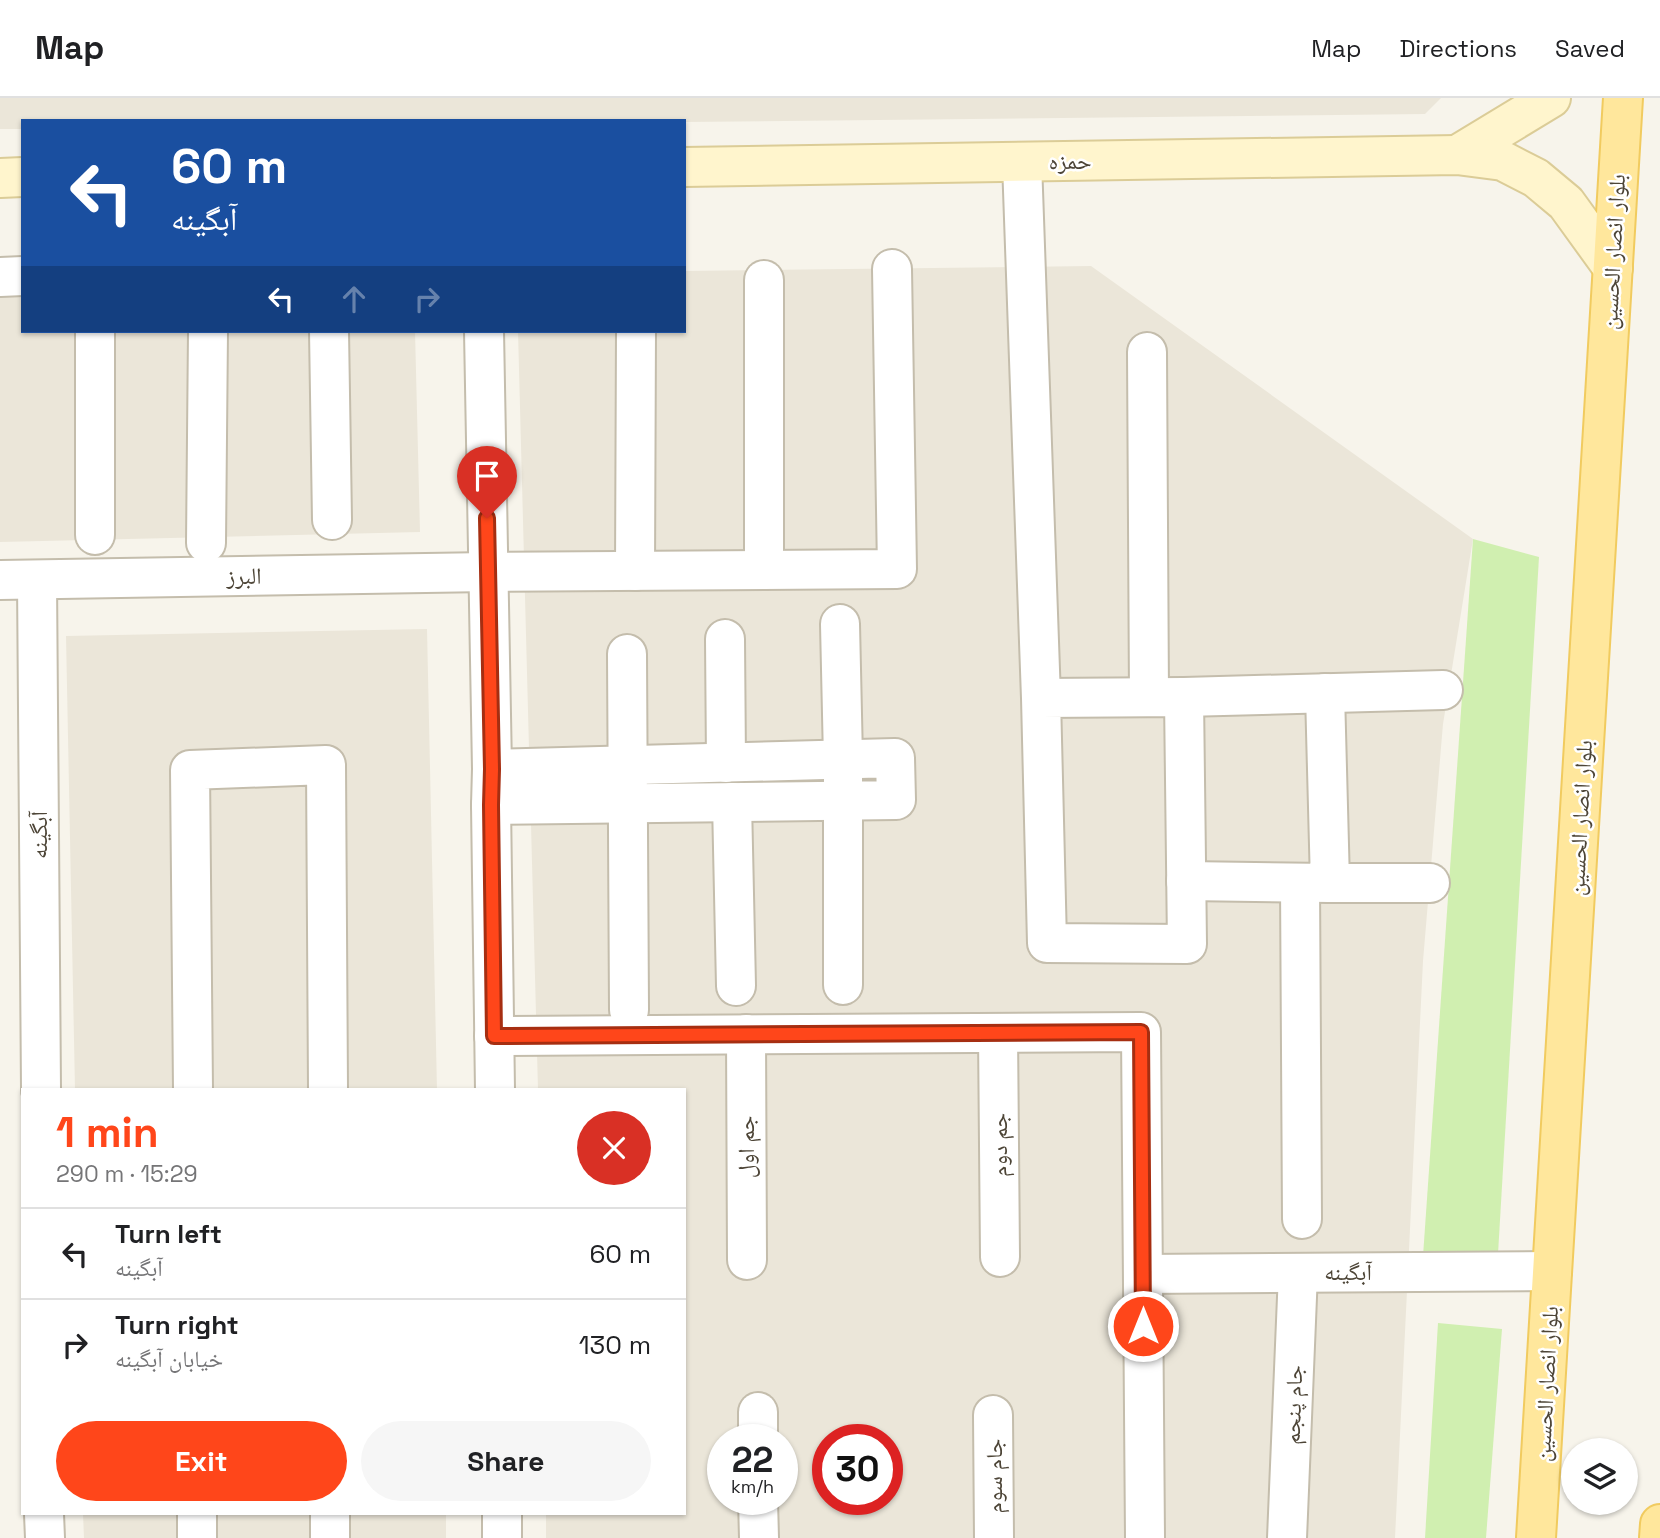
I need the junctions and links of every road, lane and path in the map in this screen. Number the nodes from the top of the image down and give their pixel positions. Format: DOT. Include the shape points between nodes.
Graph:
graph roads {
  1 [pos="1551,98"];
  2 [pos="1623,98"];
  3 [pos="1457,155"];
  4 [pos="1022,162"];
  5 [pos="686,167"];
  6 [pos="0,177"];
  7 [pos="21,177"];
  8 [pos="1612,268"];
  9 [pos="892,269"];
  10 [pos="21,276"];
  11 [pos="0,277"];
  12 [pos="764,280"];
  13 [pos="95,333"];
  14 [pos="208,333"];
  15 [pos="328,333"];
  16 [pos="484,333"];
  17 [pos="636,333"];
  18 [pos="1147,352"];
  19 [pos="332,520"];
  20 [pos="95,535"];
  21 [pos="206,543"];
  22 [pos="764,570"];
  23 [pos="635,571"];
  24 [pos="488,572"];
  25 [pos="18,580"];
  26 [pos="840,624"];
  27 [pos="725,639"];
  28 [pos="627,654"];
  29 [pos="1443,690"];
  30 [pos="1325,693"];
  31 [pos="1167,697"];
  32 [pos="1041,698"];
  33 [pos="843,759"];
  34 [pos="726,763"];
  35 [pos="627,765"];
  36 [pos="491,787"];
  37 [pos="843,801"];
  38 [pos="628,803"];
  39 [pos="732,803"];
  40 [pos="1186,881"];
  41 [pos="1315,883"];
  42 [pos="1430,883"];
  43 [pos="843,985"];
  44 [pos="736,986"];
  45 [pos="629,1010"];
  46 [pos="998,1033"];
  47 [pos="746,1034"];
  48 [pos="494,1036"];
  49 [pos="41,1088"];
  50 [pos="193,1088"];
  51 [pos="328,1088"];
  52 [pos="495,1088"];
  53 [pos="1301,1219"];
  54 [pos="1000,1257"];
  55 [pos="747,1260"];
  56 [pos="1552,1271"];
  57 [pos="1143,1273"];
  58 [pos="1298,1273"];
  59 [pos="993,1415"];
  60 [pos="44,1515"];
  61 [pos="197,1515"];
  62 [pos="330,1515"];
  63 [pos="502,1515"];
  64 [pos="758,1515"];
  65 [pos="1660,1524"];
  66 [pos="45,1538"];
  67 [pos="197,1538"];
  68 [pos="330,1538"];
  69 [pos="502,1538"];
  70 [pos="759,1538"];
  71 [pos="994,1538"];
  72 [pos="1145,1538"];
  73 [pos="1287,1538"];
  74 [pos="1536,1538"];
  75 [pos="1659,1538"];
  1 -- 3 [label="main road"];
  2 -- 8 [label="main road, بلوار انصار الحسین"];
  3 -- 4 [label="main road, حمزه"];
  3 -- 8 [label="main road, حمزه" via="1503,161 1536,178 1566,203"];
  4 -- 5 [label="main road, حمزه"];
  4 -- 32 [label="street"];
  6 -- 7 [label="main road"];
  8 -- 56 [label="main road, بلوار انصار الحسین"];
  9 -- 22 [label="street, البرز" via="897,569"];
  10 -- 11 [label="street"];
  12 -- 22 [label="street"];
  13 -- 20 [label="street"];
  14 -- 21 [label="street"];
  15 -- 19 [label="street"];
  16 -- 24 [label="street"];
  17 -- 23 [label="street"];
  18 -- 31 [label="street"];
  22 -- 23 [label="street, البرز"];
  23 -- 24 [label="street, البرز"];
  24 -- 25 [label="street, البرز"];
  24 -- 36 [label="street"];
  25 -- 49 [label="street, آبگینه"];
  26 -- 33 [label="street"];
  27 -- 34 [label="street"];
  28 -- 35 [label="street"];
  29 -- 30 [label="street"];
  30 -- 31 [label="street"];
  30 -- 41 [label="street"];
  31 -- 32 [label="street"];
  31 -- 40 [label="street"];
  32 -- 40 [label="street" via="1047,943 1187,944"];
  33 -- 34 [label="street"];
  33 -- 37 [label="street"];
  33 -- 37 [label="street" via="895,758 897,800"];
  34 -- 35 [label="street"];
  35 -- 36 [label="street"];
  35 -- 38 [label="street"];
  36 -- 38 [label="street"];
  36 -- 48 [label="street"];
  37 -- 39 [label="street"];
  37 -- 43 [label="street"];
  38 -- 39 [label="street"];
  38 -- 45 [label="street"];
  39 -- 44 [label="street"];
  40 -- 41 [label="street"];
  41 -- 42 [label="street"];
  41 -- 53 [label="street"];
  46 -- 47 [label="street"];
  46 -- 54 [label="street, جم دوم"];
  46 -- 57 [label="street" via="1141,1032"];
  47 -- 48 [label="street"];
  47 -- 55 [label="street, جم اول"];
  48 -- 52 [label="street"];
  50 -- 51 [label="street" via="190,770 326,765"];
  56 -- 58 [label="street, آبگینه"];
  56 -- 74 [label="main road, بلوار انصار الحسین"];
  57 -- 58 [label="street, آبگینه"];
  57 -- 72 [label="street"];
  58 -- 73 [label="street, جام پنجم"];
  59 -- 71 [label="street, جام سوم"];
  60 -- 66 [label="street"];
  61 -- 67 [label="street"];
  62 -- 68 [label="street"];
  63 -- 69 [label="street"];
  64 -- 70 [label="street"];
  65 -- 75 [label="main road"];
}
